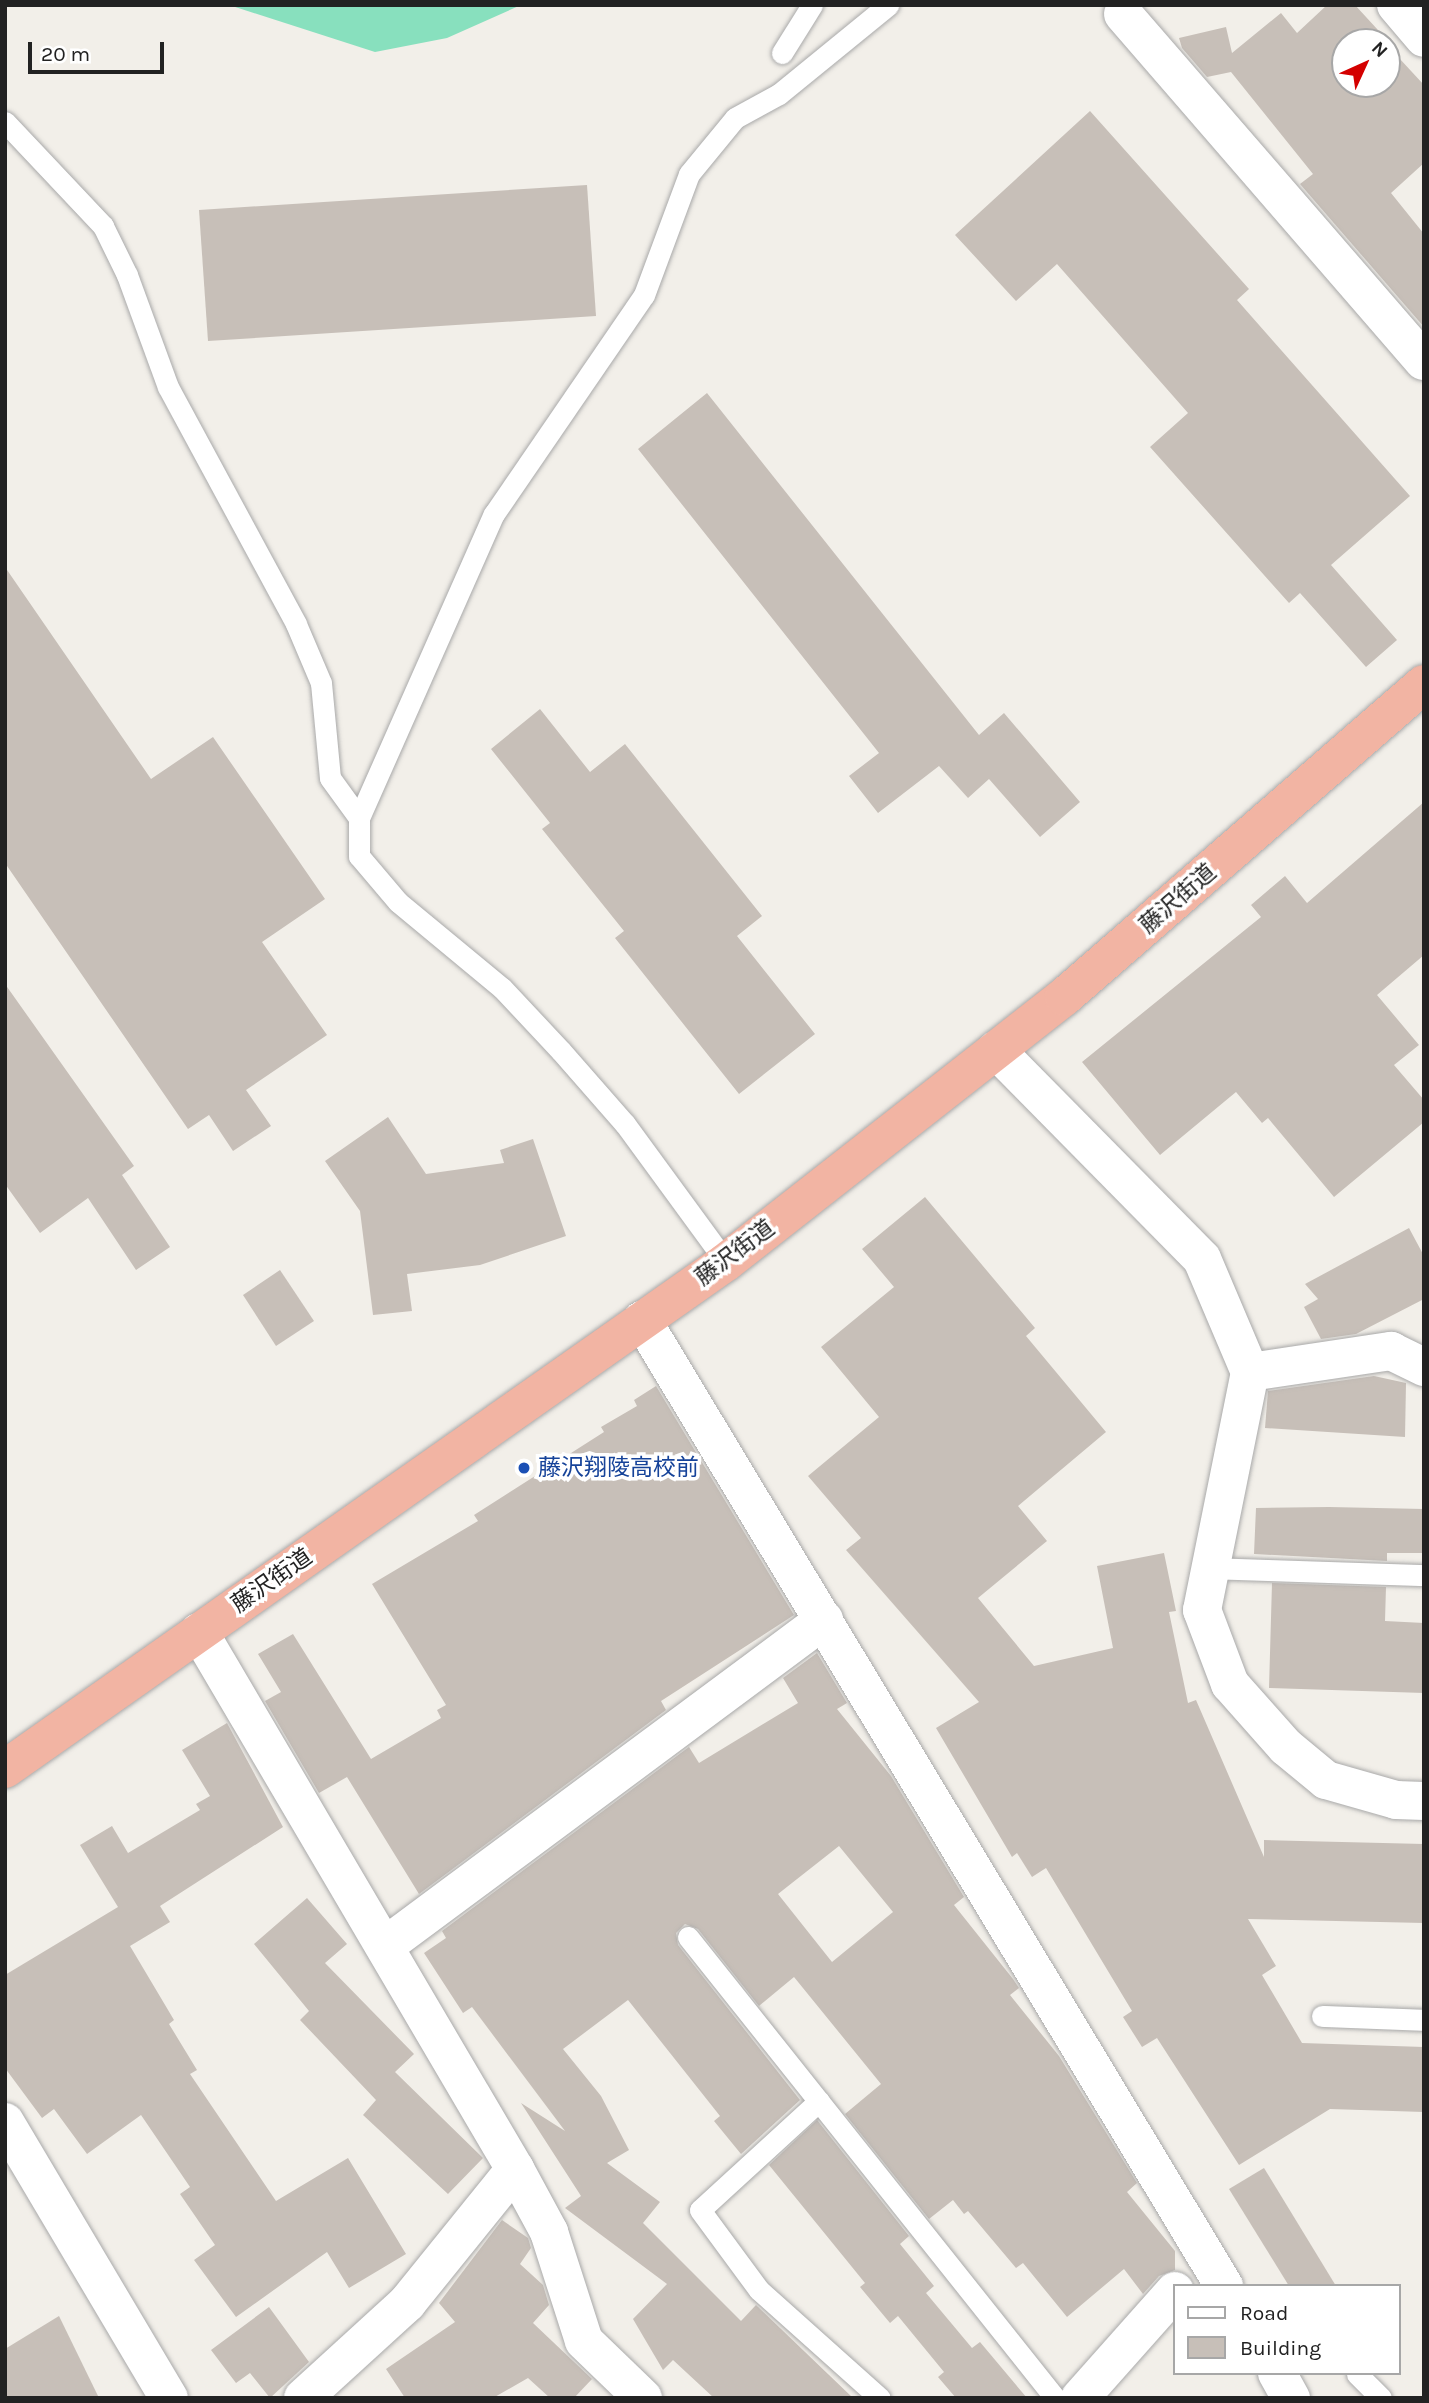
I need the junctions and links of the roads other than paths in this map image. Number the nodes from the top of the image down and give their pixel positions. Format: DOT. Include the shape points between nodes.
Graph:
graph roads {
  1 [pos="812,5"];
  2 [pos="888,5"];
  3 [pos="1396,5"];
  4 [pos="1123,14"];
  5 [pos="1424,38"];
  6 [pos="782,53"];
  7 [pos="5,121"];
  8 [pos="1424,361"];
  9 [pos="1424,684"];
  10 [pos="359,818"];
  11 [pos="996,1050"];
  12 [pos="726,1262"];
  13 [pos="642,1320"];
  14 [pos="1424,1367"];
  15 [pos="1250,1372"];
  16 [pos="1210,1569"];
  17 [pos="1424,1575"];
  18 [pos="824,1620"];
  19 [pos="199,1632"];
  20 [pos="5,1769"];
  21 [pos="1424,1801"];
  22 [pos="688,1937"];
  23 [pos="385,1947"];
  24 [pos="1322,2017"];
  25 [pos="1424,2020"];
  26 [pos="819,2101"];
  27 [pos="5,2122"];
  28 [pos="515,2169"];
  29 [pos="1215,2271"];
  30 [pos="1185,2284"];
  31 [pos="1174,2292"];
  32 [pos="1278,2375"];
  33 [pos="1358,2375"];
  34 [pos="169,2398"];
  35 [pos="303,2398"];
  36 [pos="643,2398"];
  37 [pos="880,2398"];
  38 [pos="1055,2398"];
  39 [pos="1080,2398"];
  40 [pos="1291,2398"];
  41 [pos="1381,2398"];
  1 -- 6 [label="lane"];
  2 -- 10 [label="lane" via="779,94 735,118 689,174 644,295 494,514"];
  3 -- 5 [label="street"];
  4 -- 8 [label="street"];
  7 -- 10 [label="lane" via="103,226 145,318 168,387 296,624 321,683 330,778"];
  9 -- 11 [label="highway, 藤沢街道"];
  10 -- 12 [label="lane" via="359,856 398,902 502,988 561,1051 625,1124"];
  11 -- 12 [label="highway, 藤沢街道"];
  11 -- 15 [label="street" via="1202,1259"];
  12 -- 13 [label="highway, 藤沢街道"];
  13 -- 18 [label="street"];
  13 -- 19 [label="highway, 藤沢街道"];
  14 -- 15 [label="street" via="1391,1351"];
  15 -- 16 [label="street"];
  16 -- 17 [label="lane"];
  16 -- 21 [label="street" via="1202,1610 1230,1684 1286,1747 1326,1780 1396,1800"];
  18 -- 23 [label="street"];
  18 -- 29 [label="street"];
  19 -- 20 [label="highway, 藤沢街道"];
  19 -- 23 [label="street"];
  22 -- 26 [label="lane"];
  23 -- 28 [label="street"];
  24 -- 25 [label="lane"];
  26 -- 37 [label="lane" via="700,2210 760,2290"];
  26 -- 38 [label="lane"];
  27 -- 34 [label="street"];
  28 -- 35 [label="street" via="407,2303"];
  28 -- 36 [label="street" via="549,2232 584,2341"];
  29 -- 30 [label="street"];
  31 -- 39 [label="street"];
  32 -- 40 [label="street"];
  33 -- 41 [label="lane"];
}
